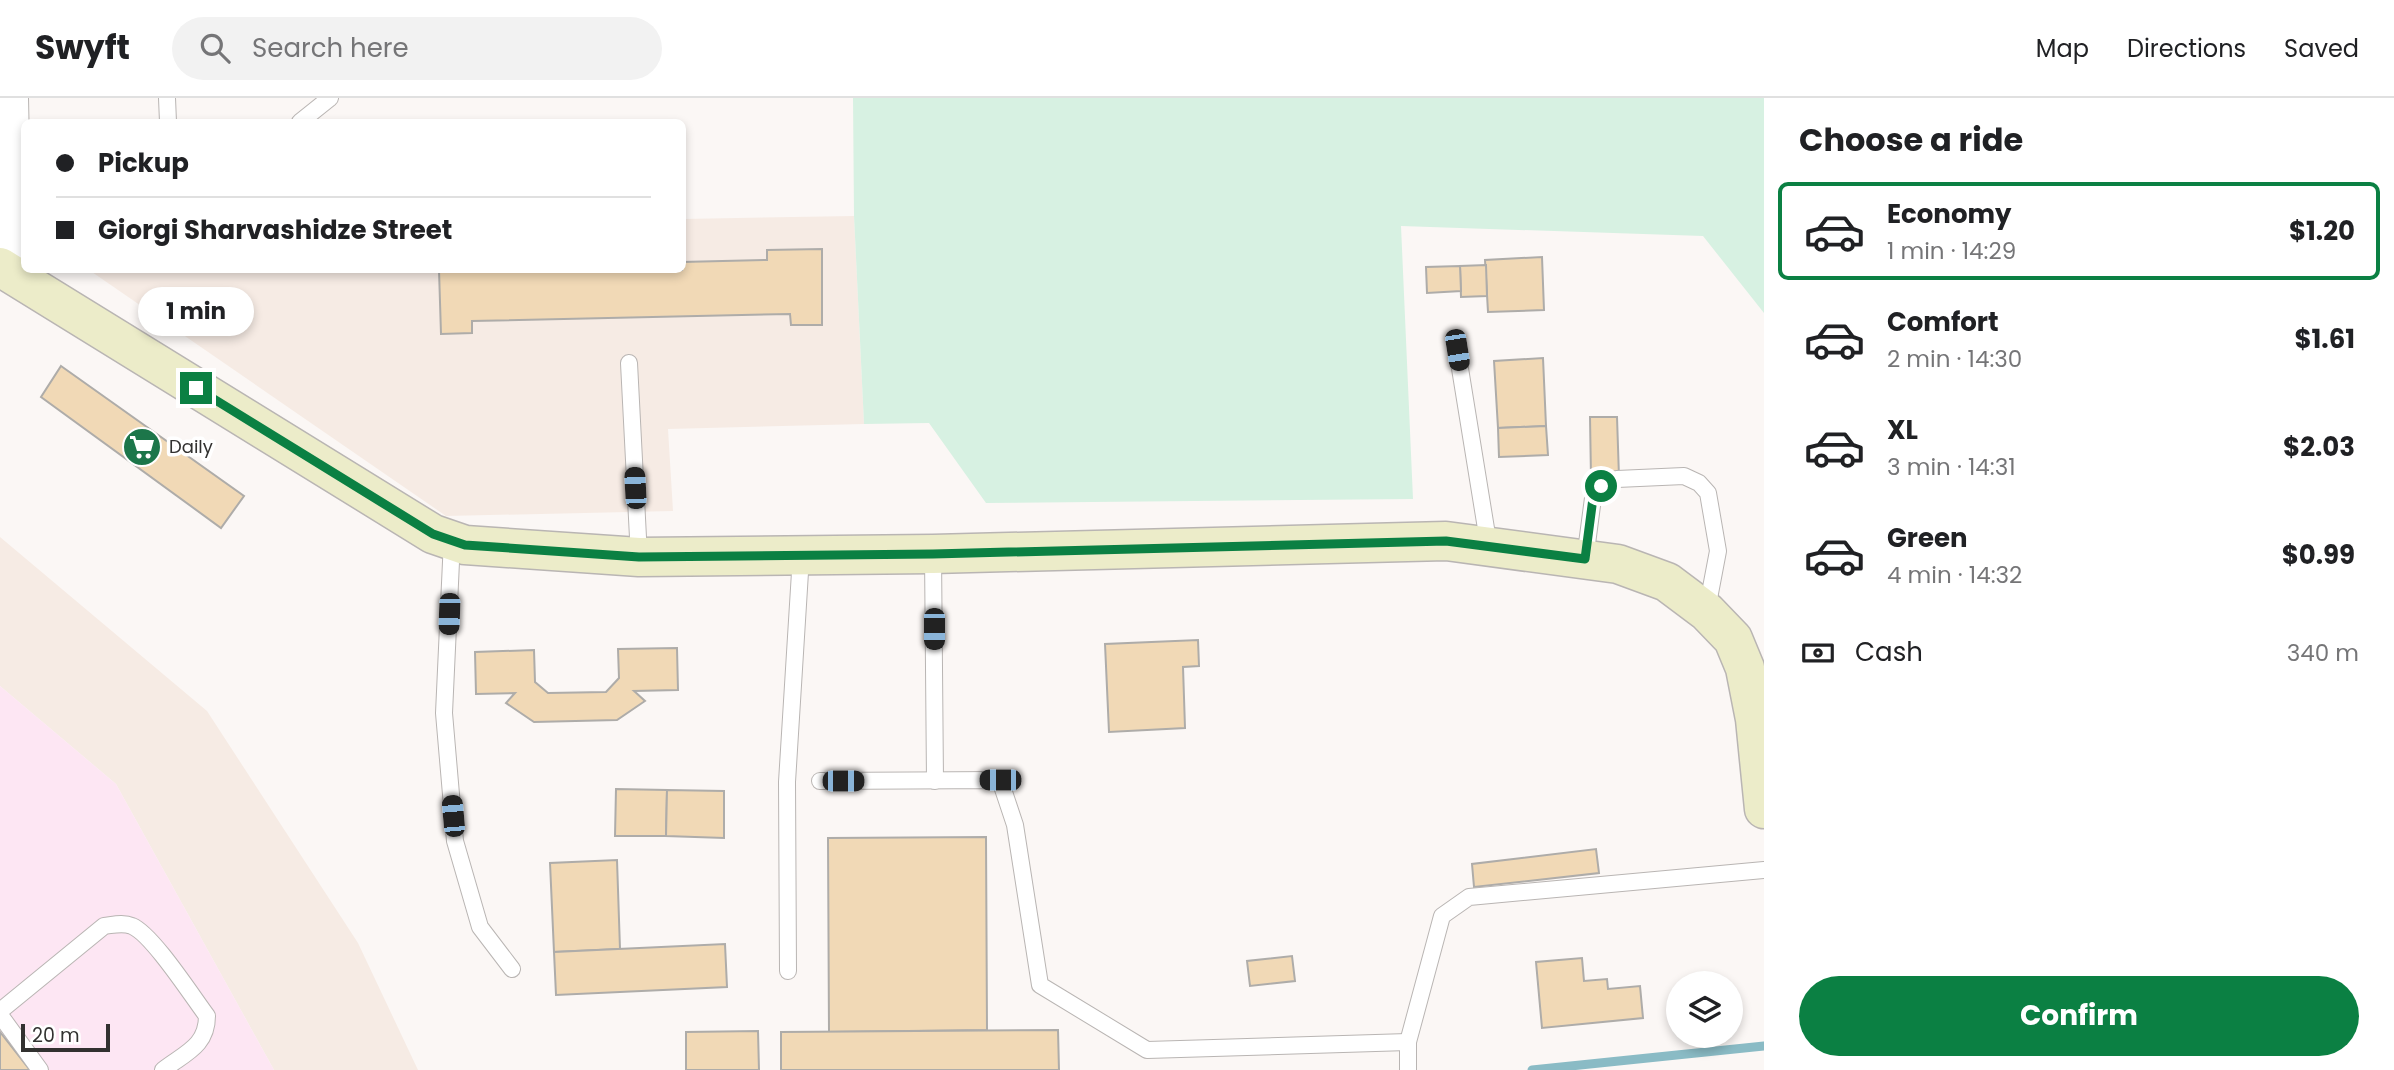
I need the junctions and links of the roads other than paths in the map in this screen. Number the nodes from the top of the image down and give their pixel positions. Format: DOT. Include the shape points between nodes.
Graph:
graph roads {
  1 [pos="13,98"];
  2 [pos="167,98"];
  3 [pos="330,98"];
  4 [pos="168,119"];
  5 [pos="304,119"];
  6 [pos="20,190"];
  7 [pos="3,269"];
  8 [pos="1457,350"];
  9 [pos="629,363"];
  10 [pos="452,540"];
  11 [pos="1489,547"];
  12 [pos="801,554"];
  13 [pos="933,554"];
  14 [pos="639,557"];
  15 [pos="1585,559"];
  16 [pos="1707,612"];
  17 [pos="820,781"];
  18 [pos="935,781"];
  19 [pos="1764,809"];
  20 [pos="1764,870"];
  21 [pos="512,969"];
  22 [pos="788,971"];
  23 [pos="0,1013"];
  24 [pos="1408,1042"];
  25 [pos="40,1070"];
  26 [pos="163,1070"];
  27 [pos="1408,1070"];
  1 -- 6 [label="street"];
  2 -- 4 [label="lane"];
  3 -- 5 [label="lane"];
  6 -- 7 [label="street"];
  7 -- 10 [label="street" via="433,534"];
  8 -- 11 [label="lane"];
  9 -- 14 [label="lane"];
  10 -- 14 [label="street" via="465,545"];
  10 -- 21 [label="lane" via="444,713 455,841 480,927"];
  11 -- 13 [label="street" via="1446,541"];
  11 -- 15 [label="street"];
  12 -- 13 [label="street"];
  12 -- 14 [label="street"];
  12 -- 22 [label="lane" via="787,782"];
  13 -- 18 [label="lane"];
  15 -- 16 [label="street" via="1618,564 1667,582"];
  15 -- 16 [label="lane" via="1593,498 1601,486 1617,480 1684,476 1708,493 1718,551"];
  16 -- 19 [label="street" via="1733,639 1745,668"];
  17 -- 18 [label="lane"];
  18 -- 24 [label="lane" via="1000,780 1015,825 1040,985 1147,1050"];
  20 -- 24 [label="lane" via="1469,897 1443,916"];
  23 -- 25 [label="lane"];
  23 -- 26 [label="lane" via="104,926 133,926 207,1016 207,1031 199,1043"];
  24 -- 27 [label="lane"];
}
